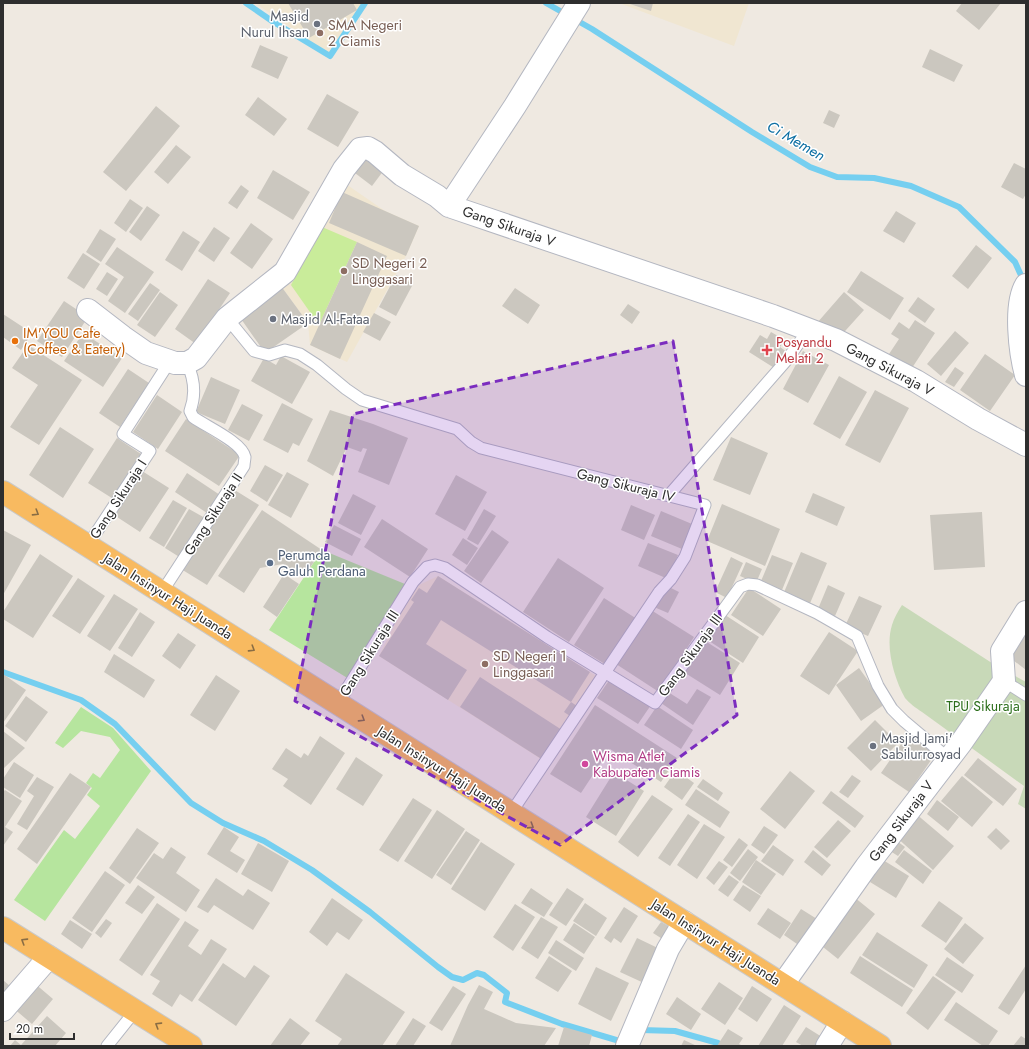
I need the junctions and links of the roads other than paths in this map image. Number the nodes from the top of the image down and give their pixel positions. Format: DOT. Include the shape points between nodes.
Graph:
graph roads {
  1 [pos="573,13"];
  2 [pos="449,206"];
  3 [pos="1024,289"];
  4 [pos="88,310"];
  5 [pos="227,318"];
  6 [pos="809,329"];
  7 [pos="178,362"];
  8 [pos="1026,375"];
  9 [pos="1026,445"];
  10 [pos="3,492"];
  11 [pos="669,495"];
  12 [pos="88,545"];
  13 [pos="162,592"];
  14 [pos="1026,612"];
  15 [pos="605,673"];
  16 [pos="1004,681"];
  17 [pos="1026,695"];
  18 [pos="338,703"];
  19 [pos="949,759"];
  20 [pos="511,813"];
  21 [pos="684,922"];
  22 [pos="3,928"];
  23 [pos="49,957"];
  24 [pos="783,984"];
  25 [pos="3,1010"];
  26 [pos="135,1011"];
  27 [pos="842,1022"];
  28 [pos="107,1046"];
  29 [pos="191,1046"];
  30 [pos="627,1046"];
  31 [pos="826,1046"];
  32 [pos="880,1046"];
  1 -- 2 [label="street"];
  2 -- 5 [label="street, Gang Sikuraja V" via="402,175 375,152 368,148 360,149 344,169 285,272"];
  2 -- 6 [label="street, Gang Sikuraja V"];
  3 -- 8 [label="street" via="1019,326"];
  4 -- 7 [label="street" via="146,353"];
  5 -- 7 [label="street, Gang Sikuraja V" via="196,358"];
  5 -- 11 [label="lane, Gang Sikuraja IV" via="254,351 269,355 285,350 300,354 362,400 457,429 481,448"];
  6 -- 9 [label="street, Gang Sikuraja V" via="916,381"];
  6 -- 11 [label="lane" via="786,361"];
  7 -- 12 [label="lane, Gang Sikuraja I" via="123,434 150,451"];
  7 -- 13 [label="lane, Gang Sikuraja II" via="192,374 194,386 190,411 193,417 230,440 241,449 245,457 244,466"];
  10 -- 12 [label="highway, Jalan Insinyur Haji Juanda, one-way"];
  11 -- 15 [label="lane, Gang Sikuraja IV" via="705,505 685,557"];
  12 -- 13 [label="highway, Jalan Insinyur Haji Juanda"];
  13 -- 18 [label="highway, Jalan Insinyur Haji Juanda, one-way"];
  14 -- 16 [label="street" via="1002,651"];
  15 -- 18 [label="lane, Gang Sikuraja III" via="445,568 435,565 427,567 414,582"];
  15 -- 19 [label="lane, Gang Sikuraja III" via="655,703 740,587 748,584 757,585 817,613 857,636 878,686 892,709"];
  15 -- 20 [label="lane, Gang Sikuraja IV"];
  16 -- 17 [label="lane"];
  16 -- 19 [label="street, Gang Sikuraja V"];
  18 -- 20 [label="highway, Jalan Insinyur Haji Juanda, one-way"];
  19 -- 24 [label="street, Gang Sikuraja V" via="866,867"];
  20 -- 21 [label="highway, Jalan Insinyur Haji Juanda, one-way"];
  21 -- 24 [label="highway, Jalan Insinyur Haji Juanda"];
  21 -- 30 [label="street" via="668,949"];
  23 -- 22 [label="highway, one-way"];
  23 -- 25 [label="street"];
  23 -- 26 [label="highway"];
  24 -- 27 [label="highway, Jalan Insinyur Haji Juanda"];
  26 -- 28 [label="lane"];
  29 -- 26 [label="highway, one-way"];
  27 -- 31 [label="street"];
  27 -- 32 [label="highway, Jalan Insinyur Haji Juanda"];
}
